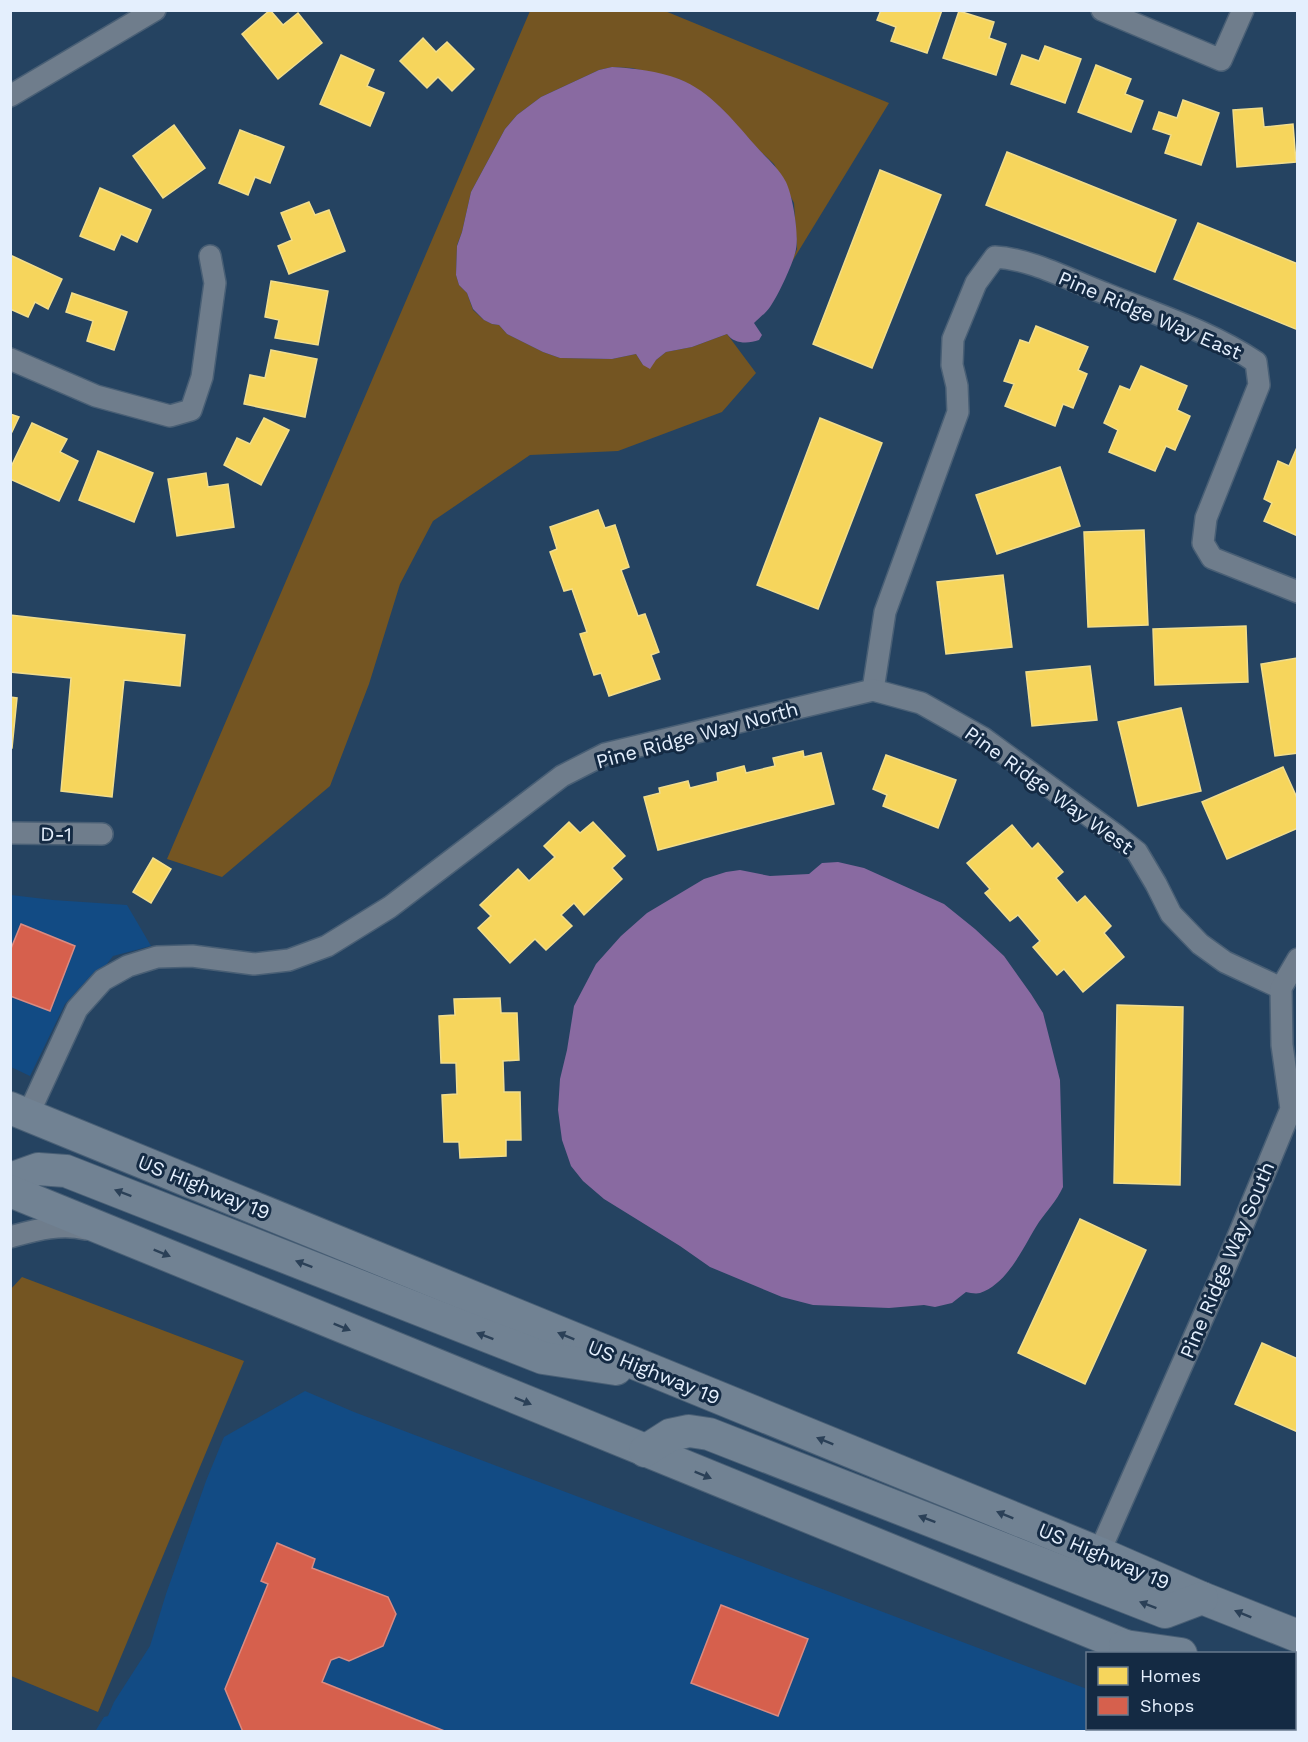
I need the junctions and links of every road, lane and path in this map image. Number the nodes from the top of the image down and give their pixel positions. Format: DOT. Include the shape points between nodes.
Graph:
graph roads {
  1 [pos="155,10"];
  2 [pos="1102,10"];
  3 [pos="1243,10"];
  4 [pos="10,96"];
  5 [pos="210,256"];
  6 [pos="10,359"];
  7 [pos="1298,592"];
  8 [pos="873,690"];
  9 [pos="10,833"];
  10 [pos="102,834"];
  11 [pos="1298,959"];
  12 [pos="1281,988"];
  13 [pos="16,1115"];
  14 [pos="10,1179"];
  15 [pos="10,1191"];
  16 [pos="116,1235"];
  17 [pos="10,1237"];
  18 [pos="664,1376"];
  19 [pos="645,1451"];
  20 [pos="1099,1553"];
  21 [pos="1202,1598"];
  22 [pos="1298,1636"];
  23 [pos="1135,1649"];
  24 [pos="1170,1652"];
  1 -- 4 [label="street"];
  2 -- 3 [label="street" via="1221,60"];
  5 -- 6 [label="street" via="215,283 202,378 191,410 170,416 96,396"];
  7 -- 8 [label="street, Pine Ridge Way East" via="1212,558 1203,543 1206,518 1259,386 1256,362 1211,336 1012,258 995,257 976,283 953,339 958,412 885,612"];
  8 -- 12 [label="street, Pine Ridge Way West" via="921,703 983,738 1137,852 1171,914 1200,944 1225,962"];
  8 -- 13 [label="street, Pine Ridge Way North" via="605,754 562,776 390,907 327,946 289,960 254,964 192,956 157,957 128,966 103,981 76,1009"];
  9 -- 10 [label="street, D-1"];
  11 -- 12 [label="street"];
  12 -- 20 [label="street, Pine Ridge Way South" via="1282,1045 1291,1108"];
  18 -- 13 [label="highway, US Highway 19, one-way"];
  18 -- 14 [label="highway, one-way" via="543,1358 66,1171 38,1169"];
  15 -- 16 [label="highway"];
  16 -- 17 [label="street" via="79,1227 43,1228"];
  16 -- 19 [label="highway, one-way"];
  20 -- 18 [label="highway, US Highway 19, one-way"];
  21 -- 19 [label="highway, one-way" via="1165,1612 710,1434 689,1431 670,1435"];
  19 -- 23 [label="highway, one-way"];
  20 -- 21 [label="highway, US Highway 19"];
  22 -- 21 [label="highway, US Highway 19, one-way"];
  23 -- 24 [label="highway"];
}
